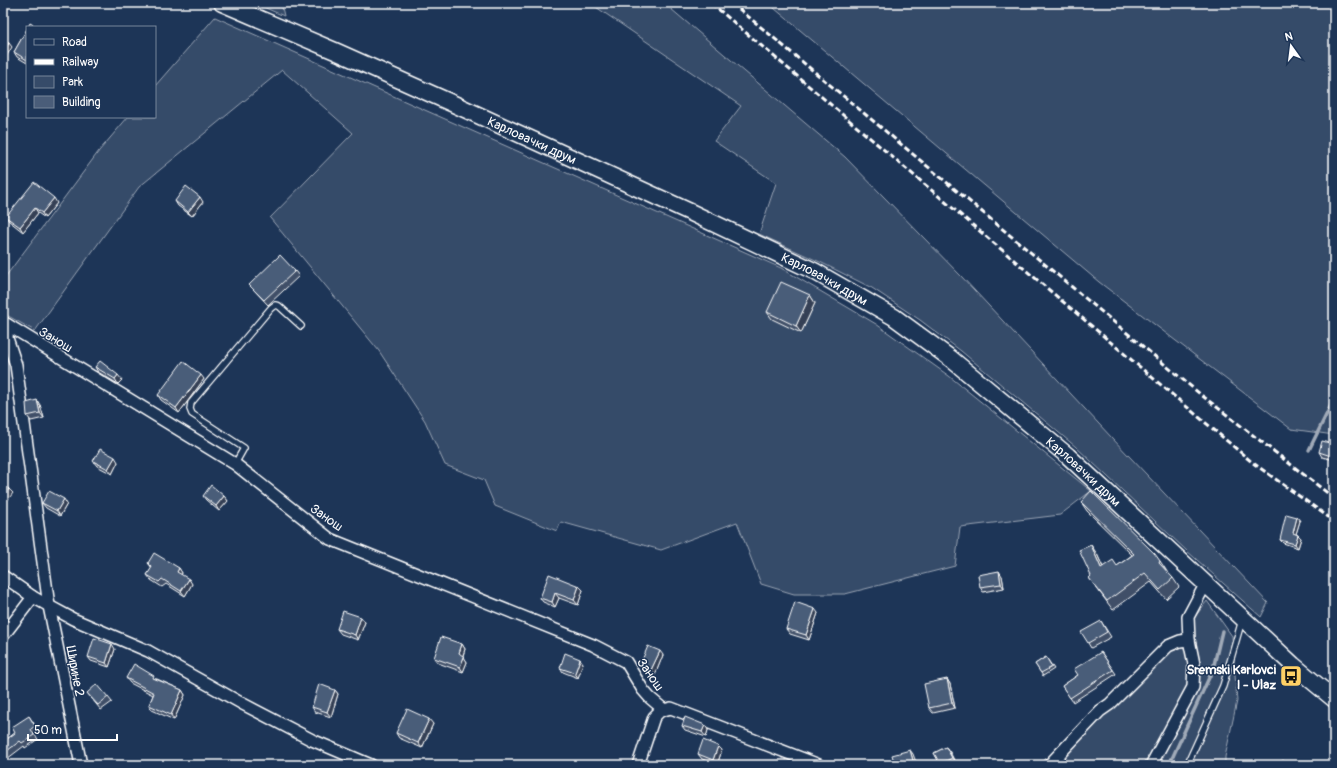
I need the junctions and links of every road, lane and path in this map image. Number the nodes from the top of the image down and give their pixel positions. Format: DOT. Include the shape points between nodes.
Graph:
graph roads {
  1 [pos="222,3"];
  2 [pos="6,323"];
  3 [pos="301,326"];
  4 [pos="235,464"];
  5 [pos="3,576"];
  6 [pos="1206,583"];
  7 [pos="33,597"];
  8 [pos="49,606"];
  9 [pos="1243,618"];
  10 [pos="3,636"];
  11 [pos="1188,640"];
  12 [pos="1334,699"];
  13 [pos="663,709"];
  14 [pos="81,765"];
  15 [pos="371,765"];
  16 [pos="638,765"];
  17 [pos="819,765"];
  18 [pos="1049,765"];
  19 [pos="1151,765"];
  20 [pos="1187,765"];
  1 -- 6 [label="main road, Карловачки друм" via="435,95 814,271 864,298 914,330 1021,416"];
  2 -- 4 [label="street, Занош"];
  2 -- 8 [label="street, Ширине 2" via="7,338 16,365"];
  3 -- 4 [label="lane" via="275,305 191,403 192,414 244,448"];
  4 -- 13 [label="street, Занош" via="330,539 593,644 626,662 643,690"];
  5 -- 7 [label="street"];
  6 -- 9 [label="main road, Карловачки друм"];
  6 -- 11 [label="street" via="1188,617"];
  7 -- 8 [label="street"];
  7 -- 10 [label="street"];
  8 -- 14 [label="street, Ширине 2"];
  8 -- 15 [label="street" via="148,651 312,740"];
  9 -- 12 [label="main road, Карловачки друм"];
  9 -- 20 [label="lane" via="1223,686"];
  11 -- 18 [label="street" via="1168,646 1100,711"];
  11 -- 19 [label="street" via="1194,664 1193,687"];
  13 -- 16 [label="street, Занош" via="654,717"];
  13 -- 17 [label="street, Занош" via="678,710"];
}
